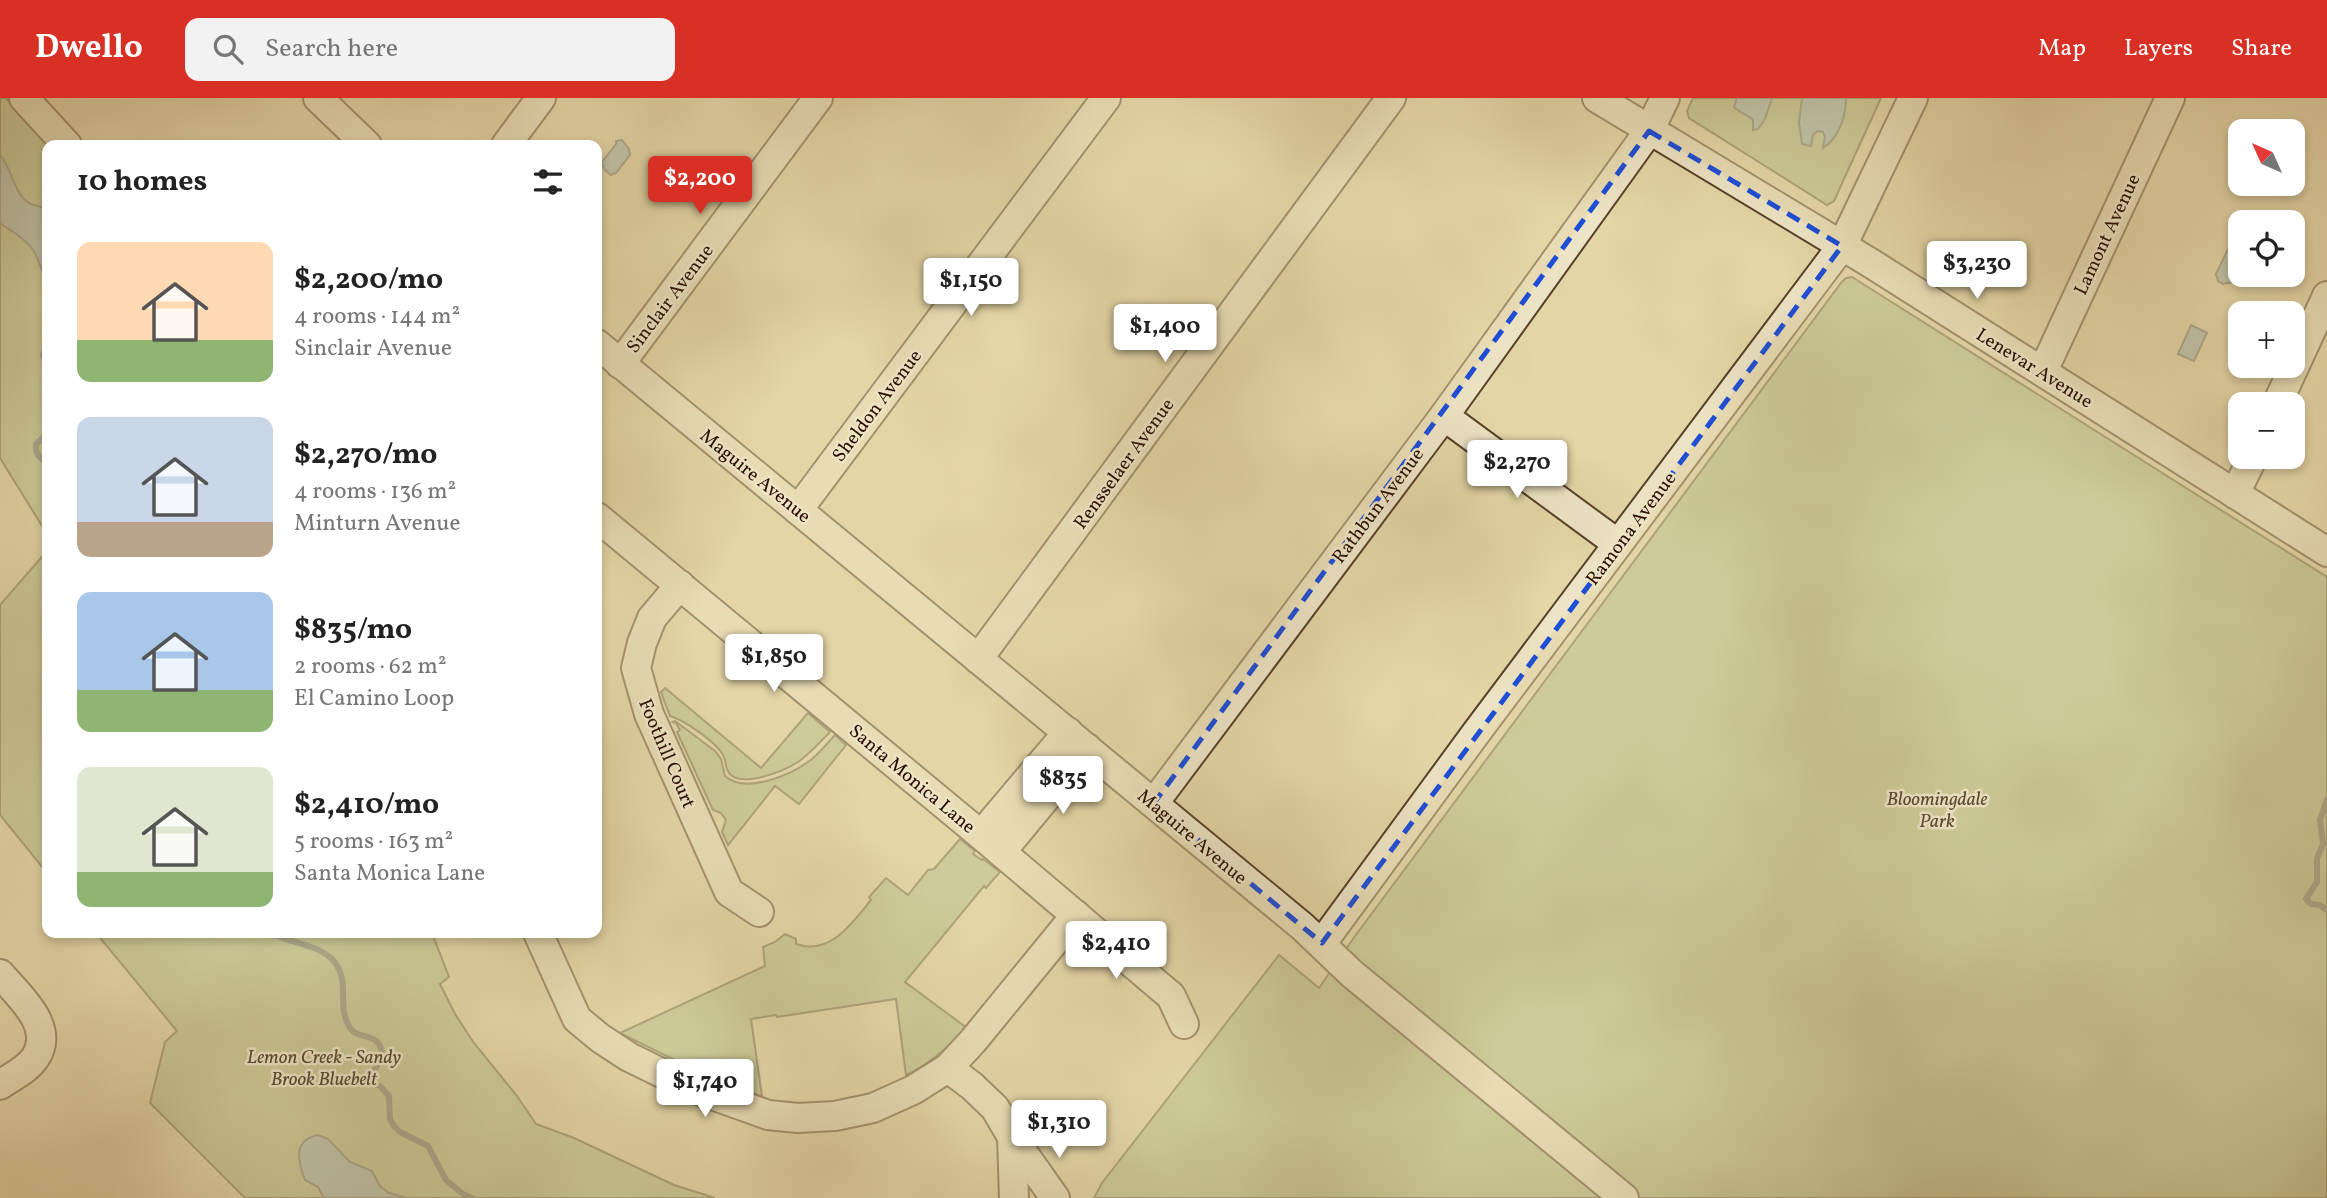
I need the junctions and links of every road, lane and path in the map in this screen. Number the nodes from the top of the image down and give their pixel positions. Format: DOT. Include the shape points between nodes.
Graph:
graph roads {
  1 [pos="24,98"];
  2 [pos="318,98"];
  3 [pos="541,98"];
  4 [pos="818,98"];
  5 [pos="1106,98"];
  6 [pos="1391,98"];
  7 [pos="1597,98"];
  8 [pos="1665,98"];
  9 [pos="1913,98"];
  10 [pos="2170,98"];
  11 [pos="1649,131"];
  12 [pos="62,140"];
  13 [pos="362,140"];
  14 [pos="510,140"];
  15 [pos="1842,246"];
  16 [pos="2327,296"];
  17 [pos="602,348"];
  18 [pos="620,364"];
  19 [pos="2043,371"];
  20 [pos="2283,392"];
  21 [pos="1444,416"];
  22 [pos="2247,469"];
  23 [pos="2235,494"];
  24 [pos="798,510"];
  25 [pos="602,521"];
  26 [pos="1618,544"];
  27 [pos="2327,552"];
  28 [pos="680,585"];
  29 [pos="978,659"];
  30 [pos="1078,740"];
  31 [pos="1154,803"];
  32 [pos="991,844"];
  33 [pos="759,912"];
  34 [pos="1076,915"];
  35 [pos="540,938"];
  36 [pos="1322,943"];
  37 [pos="0,974"];
  38 [pos="1184,1024"];
  39 [pos="948,1068"];
  40 [pos="0,1085"];
  41 [pos="1012,1138"];
  42 [pos="1014,1198"];
  43 [pos="1055,1198"];
  44 [pos="1624,1198"];
  1 -- 12 [label="street"];
  2 -- 13 [label="street"];
  3 -- 14 [label="street"];
  4 -- 18 [label="street, Sinclair Avenue"];
  5 -- 24 [label="street, Sheldon Avenue"];
  6 -- 29 [label="street, Rensselaer Avenue"];
  7 -- 11 [label="street, Lenevar Avenue"];
  8 -- 11 [label="street, Rathbun Avenue"];
  9 -- 15 [label="street, Ramona Avenue"];
  10 -- 19 [label="street, Lamont Avenue"];
  11 -- 15 [label="street, Lenevar Avenue"];
  11 -- 21 [label="street, Rathbun Avenue"];
  15 -- 19 [label="street, Lenevar Avenue"];
  15 -- 26 [label="street, Ramona Avenue"];
  16 -- 20 [label="street"];
  17 -- 18 [label="street, Maguire Avenue"];
  18 -- 24 [label="street, Maguire Avenue"];
  19 -- 23 [label="street, Lenevar Avenue"];
  21 -- 26 [label="street"];
  21 -- 31 [label="street, Rathbun Avenue"];
  22 -- 23 [label="street"];
  23 -- 27 [label="street, Lenevar Avenue"];
  24 -- 29 [label="street, Maguire Avenue"];
  25 -- 28 [label="street, Santa Monica Lane"];
  26 -- 36 [label="street, Ramona Avenue"];
  28 -- 32 [label="street, Santa Monica Lane"];
  28 -- 33 [label="street, Foothill Court" via="652,618 636,668 649,714 729,892"];
  29 -- 30 [label="street, Maguire Avenue"];
  30 -- 31 [label="street, Maguire Avenue"];
  30 -- 32 [label="street"];
  31 -- 36 [label="street, Maguire Avenue"];
  32 -- 34 [label="street, Santa Monica Lane"];
  34 -- 38 [label="street, Santa Monica Lane" via="1171,996"];
  34 -- 39 [label="street"];
  35 -- 39 [label="street" via="577,1019 629,1057 740,1107 797,1118 835,1116 873,1108"];
  36 -- 44 [label="street, Maguire Avenue" via="1351,973"];
  37 -- 40 [label="street" via="29,1008 42,1033 35,1058"];
  39 -- 41 [label="street" via="995,1108"];
  41 -- 42 [label="street"];
  41 -- 43 [label="street"];
}
